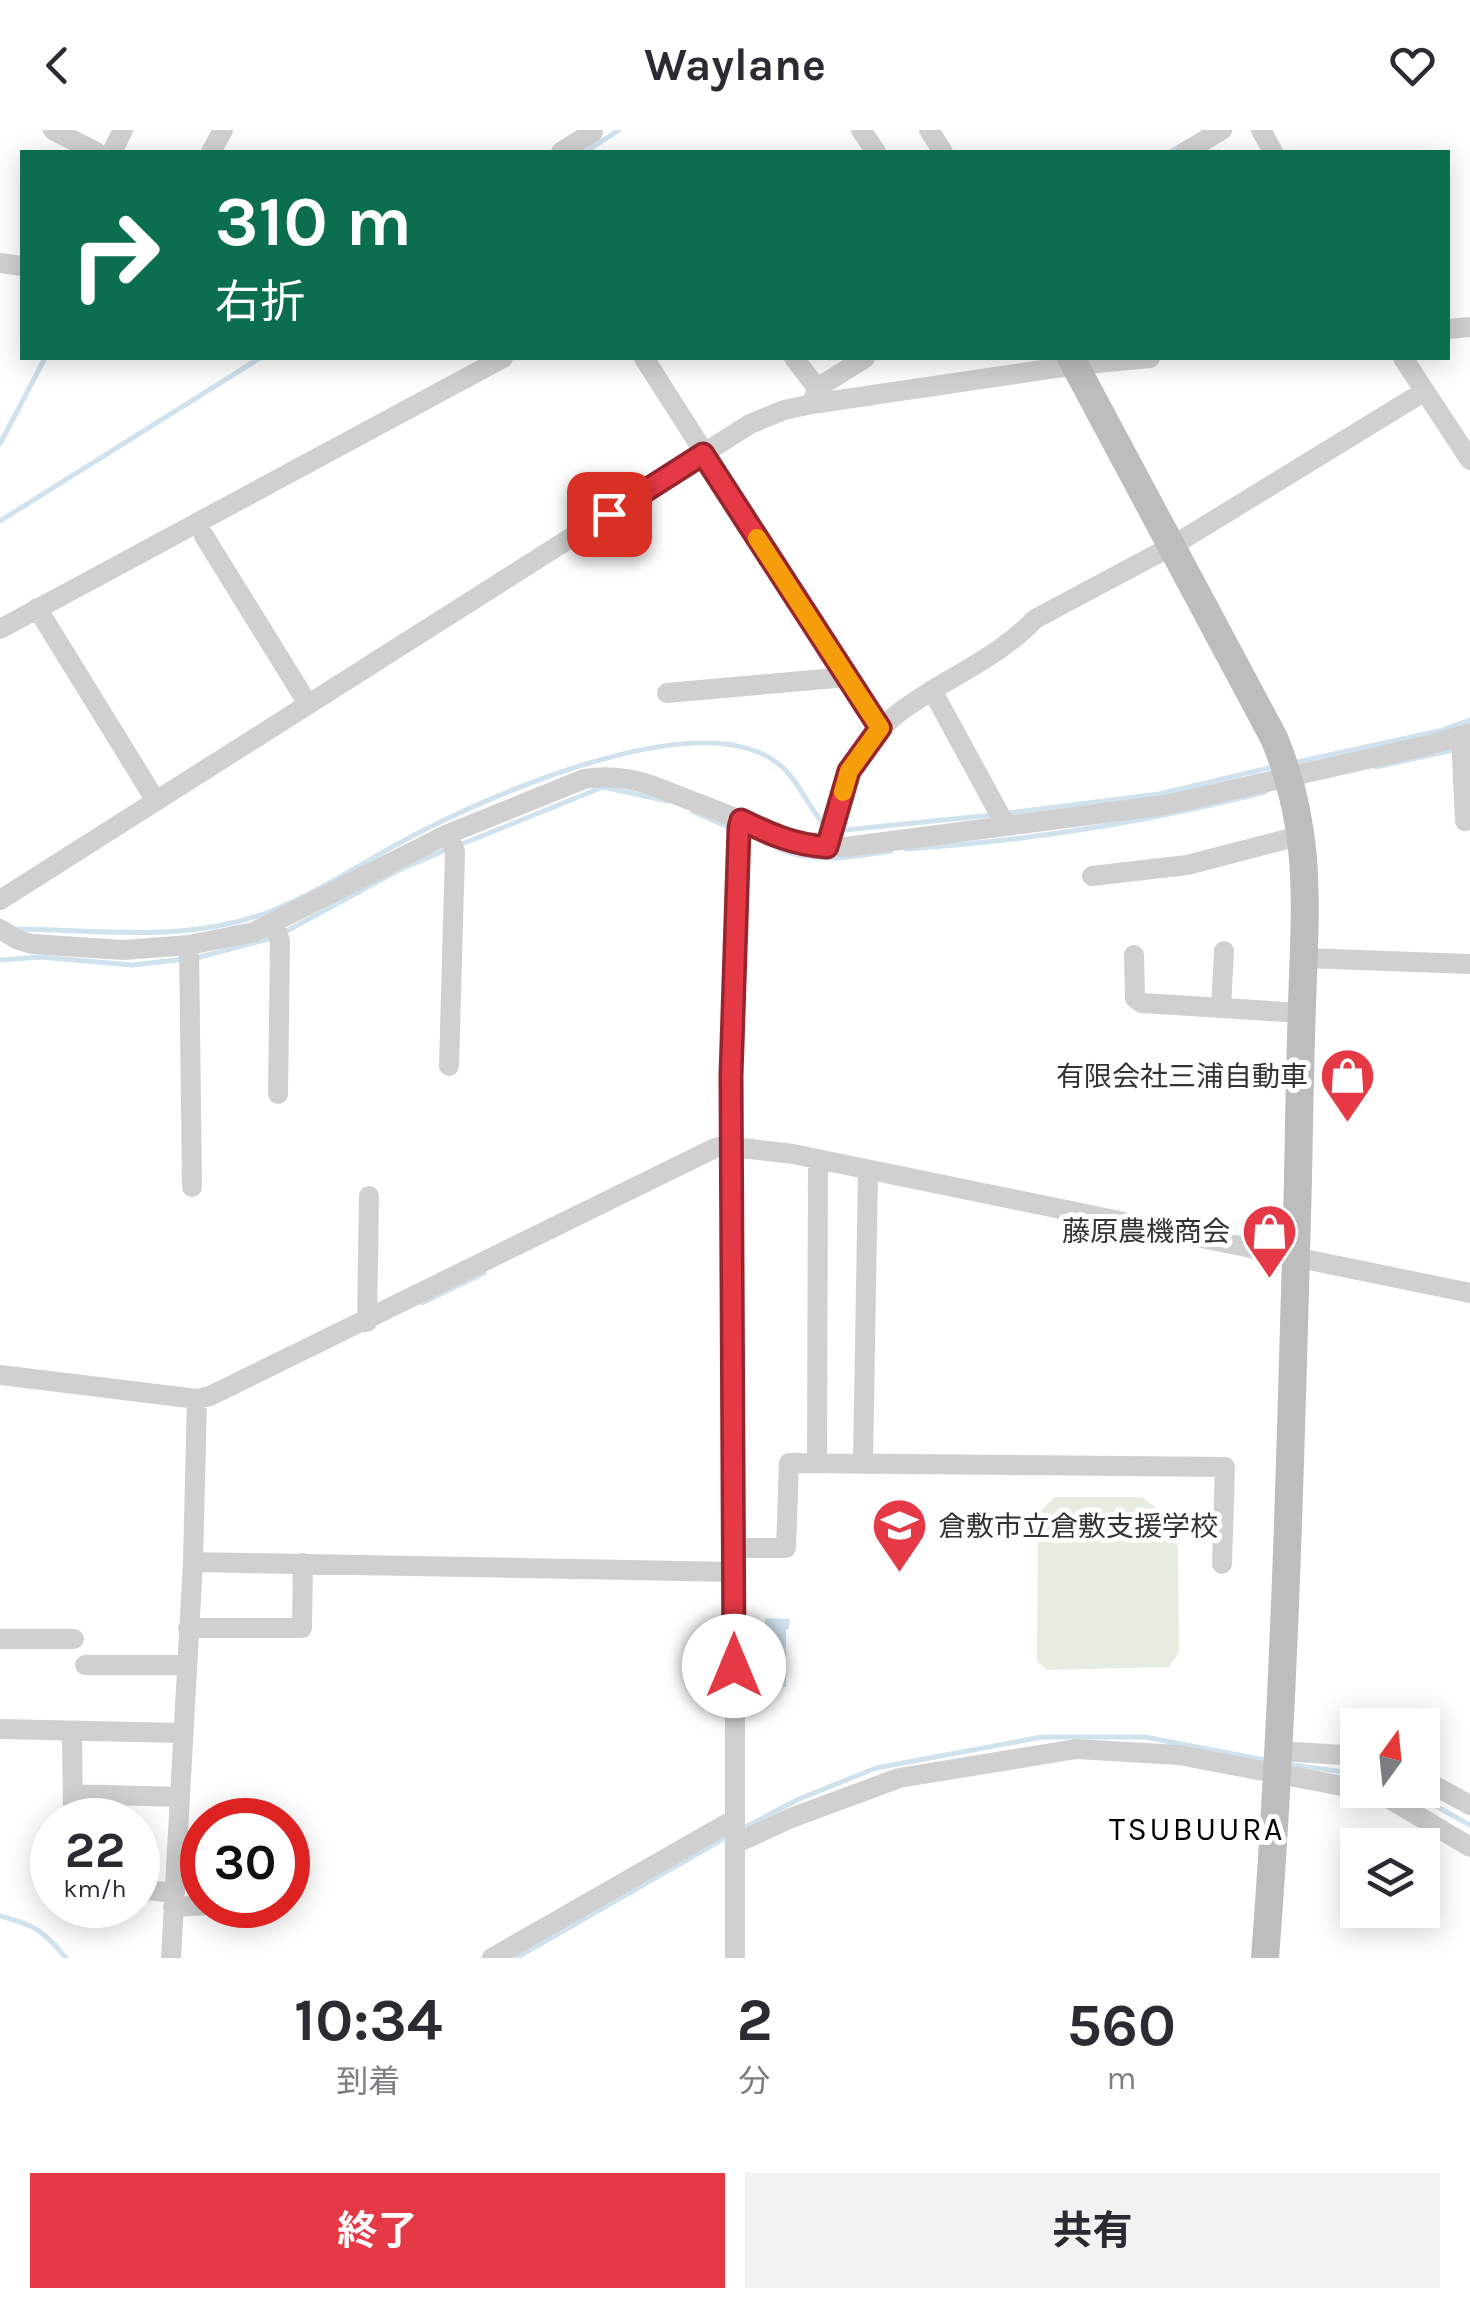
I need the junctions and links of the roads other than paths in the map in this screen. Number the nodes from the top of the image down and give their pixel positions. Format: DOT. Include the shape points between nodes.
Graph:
graph roads {
  1 [pos="54,130"];
  2 [pos="590,130"];
  3 [pos="1222,130"];
  4 [pos="86,150"];
  5 [pos="564,150"];
  6 [pos="1188,150"];
  7 [pos="499,360"];
  8 [pos="645,360"];
  9 [pos="795,360"];
  10 [pos="862,360"];
  11 [pos="1099,360"];
  12 [pos="1404,360"];
  13 [pos="1074,361"];
  14 [pos="1424,391"];
  15 [pos="815,396"];
  16 [pos="703,454"];
  17 [pos="1470,460"];
  18 [pos="204,536"];
  19 [pos="1172,546"];
  20 [pos="40,613"];
  21 [pos="0,628"];
  22 [pos="846,677"];
  23 [pos="932,690"];
  24 [pos="667,693"];
  25 [pos="308,704"];
  26 [pos="880,728"];
  27 [pos="1464,741"];
  28 [pos="1286,767"];
  29 [pos="156,801"];
  30 [pos="1002,818"];
  31 [pos="1466,820"];
  32 [pos="740,828"];
  33 [pos="830,836"];
  34 [pos="1303,836"];
  35 [pos="451,843"];
  36 [pos="1092,876"];
  37 [pos="0,900"];
  38 [pos="277,933"];
  39 [pos="6,938"];
  40 [pos="1224,950"];
  41 [pos="189,954"];
  42 [pos="1134,955"];
  43 [pos="1304,958"];
  44 [pos="1470,964"];
  45 [pos="1221,1008"];
  46 [pos="1302,1012"];
  47 [pos="450,1066"];
  48 [pos="278,1094"];
  49 [pos="732,1147"];
  50 [pos="818,1159"];
  51 [pos="868,1170"];
  52 [pos="192,1188"];
  53 [pos="370,1196"];
  54 [pos="1296,1257"];
  55 [pos="1470,1292"];
  56 [pos="366,1322"];
  57 [pos="0,1375"];
  58 [pos="197,1403"];
  59 [pos="817,1462"];
  60 [pos="864,1463"];
  61 [pos="736,1548"];
  62 [pos="193,1562"];
  63 [pos="303,1563"];
  64 [pos="1222,1564"];
  65 [pos="735,1572"];
  66 [pos="188,1628"];
  67 [pos="0,1639"];
  68 [pos="74,1639"];
  69 [pos="85,1665"];
  70 [pos="186,1665"];
  71 [pos="0,1729"];
  72 [pos="72,1732"];
  73 [pos="182,1733"];
  74 [pos="1340,1754"];
  75 [pos="1279,1762"];
  76 [pos="1340,1783"];
  77 [pos="1440,1789"];
  78 [pos="73,1794"];
  79 [pos="180,1797"];
  80 [pos="73,1798"];
  81 [pos="1470,1805"];
  82 [pos="1405,1808"];
  83 [pos="736,1831"];
  84 [pos="1470,1847"];
  85 [pos="160,1896"];
  86 [pos="174,1900"];
  87 [pos="180,1901"];
  88 [pos="170,1958"];
  89 [pos="492,1958"];
  90 [pos="735,1958"];
  91 [pos="1266,1958"];
  1 -- 4 [label="street"];
  2 -- 5 [label="street"];
  3 -- 6 [label="street"];
  7 -- 20 [label="street"];
  8 -- 16 [label="street"];
  9 -- 15 [label="street"];
  10 -- 15 [label="street"];
  11 -- 13 [label="street"];
  12 -- 14 [label="street"];
  13 -- 15 [label="street"];
  13 -- 19 [label="street"];
  14 -- 17 [label="street"];
  14 -- 19 [label="street"];
  15 -- 16 [label="street" via="750,424"];
  16 -- 22 [label="street"];
  16 -- 25 [label="street"];
  18 -- 25 [label="street"];
  19 -- 23 [label="street" via="1035,619"];
  19 -- 28 [label="street"];
  20 -- 21 [label="street"];
  20 -- 29 [label="street"];
  22 -- 24 [label="street"];
  22 -- 26 [label="street"];
  23 -- 26 [label="street"];
  23 -- 30 [label="street"];
  25 -- 29 [label="street"];
  26 -- 33 [label="street" via="849,771"];
  27 -- 28 [label="street"];
  27 -- 31 [label="street"];
  28 -- 30 [label="street" via="1165,804"];
  28 -- 34 [label="street"];
  29 -- 37 [label="street"];
  30 -- 33 [label="street"];
  32 -- 33 [label="street" via="800,846"];
  32 -- 35 [label="street" via="652,784 600,776"];
  32 -- 49 [label="street"];
  34 -- 36 [label="street" via="1187,865"];
  34 -- 43 [label="street"];
  35 -- 38 [label="street"];
  35 -- 47 [label="street"];
  38 -- 41 [label="street" via="220,940"];
  38 -- 48 [label="street"];
  39 -- 41 [label="street"];
  40 -- 45 [label="street"];
  41 -- 52 [label="street"];
  42 -- 45 [label="street" via="1135,998 1142,1003"];
  43 -- 44 [label="street"];
  43 -- 46 [label="street"];
  45 -- 46 [label="street"];
  46 -- 54 [label="street"];
  49 -- 50 [label="street"];
  49 -- 56 [label="street" via="715,1148"];
  49 -- 61 [label="street"];
  50 -- 51 [label="street"];
  50 -- 59 [label="street"];
  51 -- 54 [label="street"];
  51 -- 60 [label="street"];
  53 -- 56 [label="street"];
  54 -- 55 [label="street"];
  54 -- 75 [label="street"];
  56 -- 58 [label="street"];
  57 -- 58 [label="street"];
  58 -- 62 [label="street"];
  59 -- 60 [label="street"];
  59 -- 61 [label="street" via="788,1463 786,1548"];
  60 -- 64 [label="street" via="1224,1467"];
  61 -- 65 [label="street"];
  62 -- 63 [label="street"];
  62 -- 66 [label="street"];
  63 -- 65 [label="street"];
  63 -- 66 [label="street" via="302,1628"];
  65 -- 83 [label="street"];
  66 -- 70 [label="street"];
  67 -- 68 [label="street"];
  69 -- 70 [label="street"];
  70 -- 73 [label="street"];
  71 -- 72 [label="street"];
  72 -- 73 [label="street"];
  72 -- 78 [label="street"];
  73 -- 79 [label="street"];
  74 -- 75 [label="street" via="1321,1751"];
  75 -- 76 [label="street"];
  75 -- 83 [label="street" via="1145,1750 1048,1752 899,1778"];
  75 -- 91 [label="street"];
  77 -- 81 [label="street"];
  78 -- 79 [label="street"];
  78 -- 80 [label="street"];
  79 -- 86 [label="street"];
  82 -- 84 [label="street"];
  83 -- 89 [label="street"];
  83 -- 90 [label="street"];
  85 -- 86 [label="street"];
  86 -- 87 [label="street"];
  86 -- 88 [label="street"];
}
